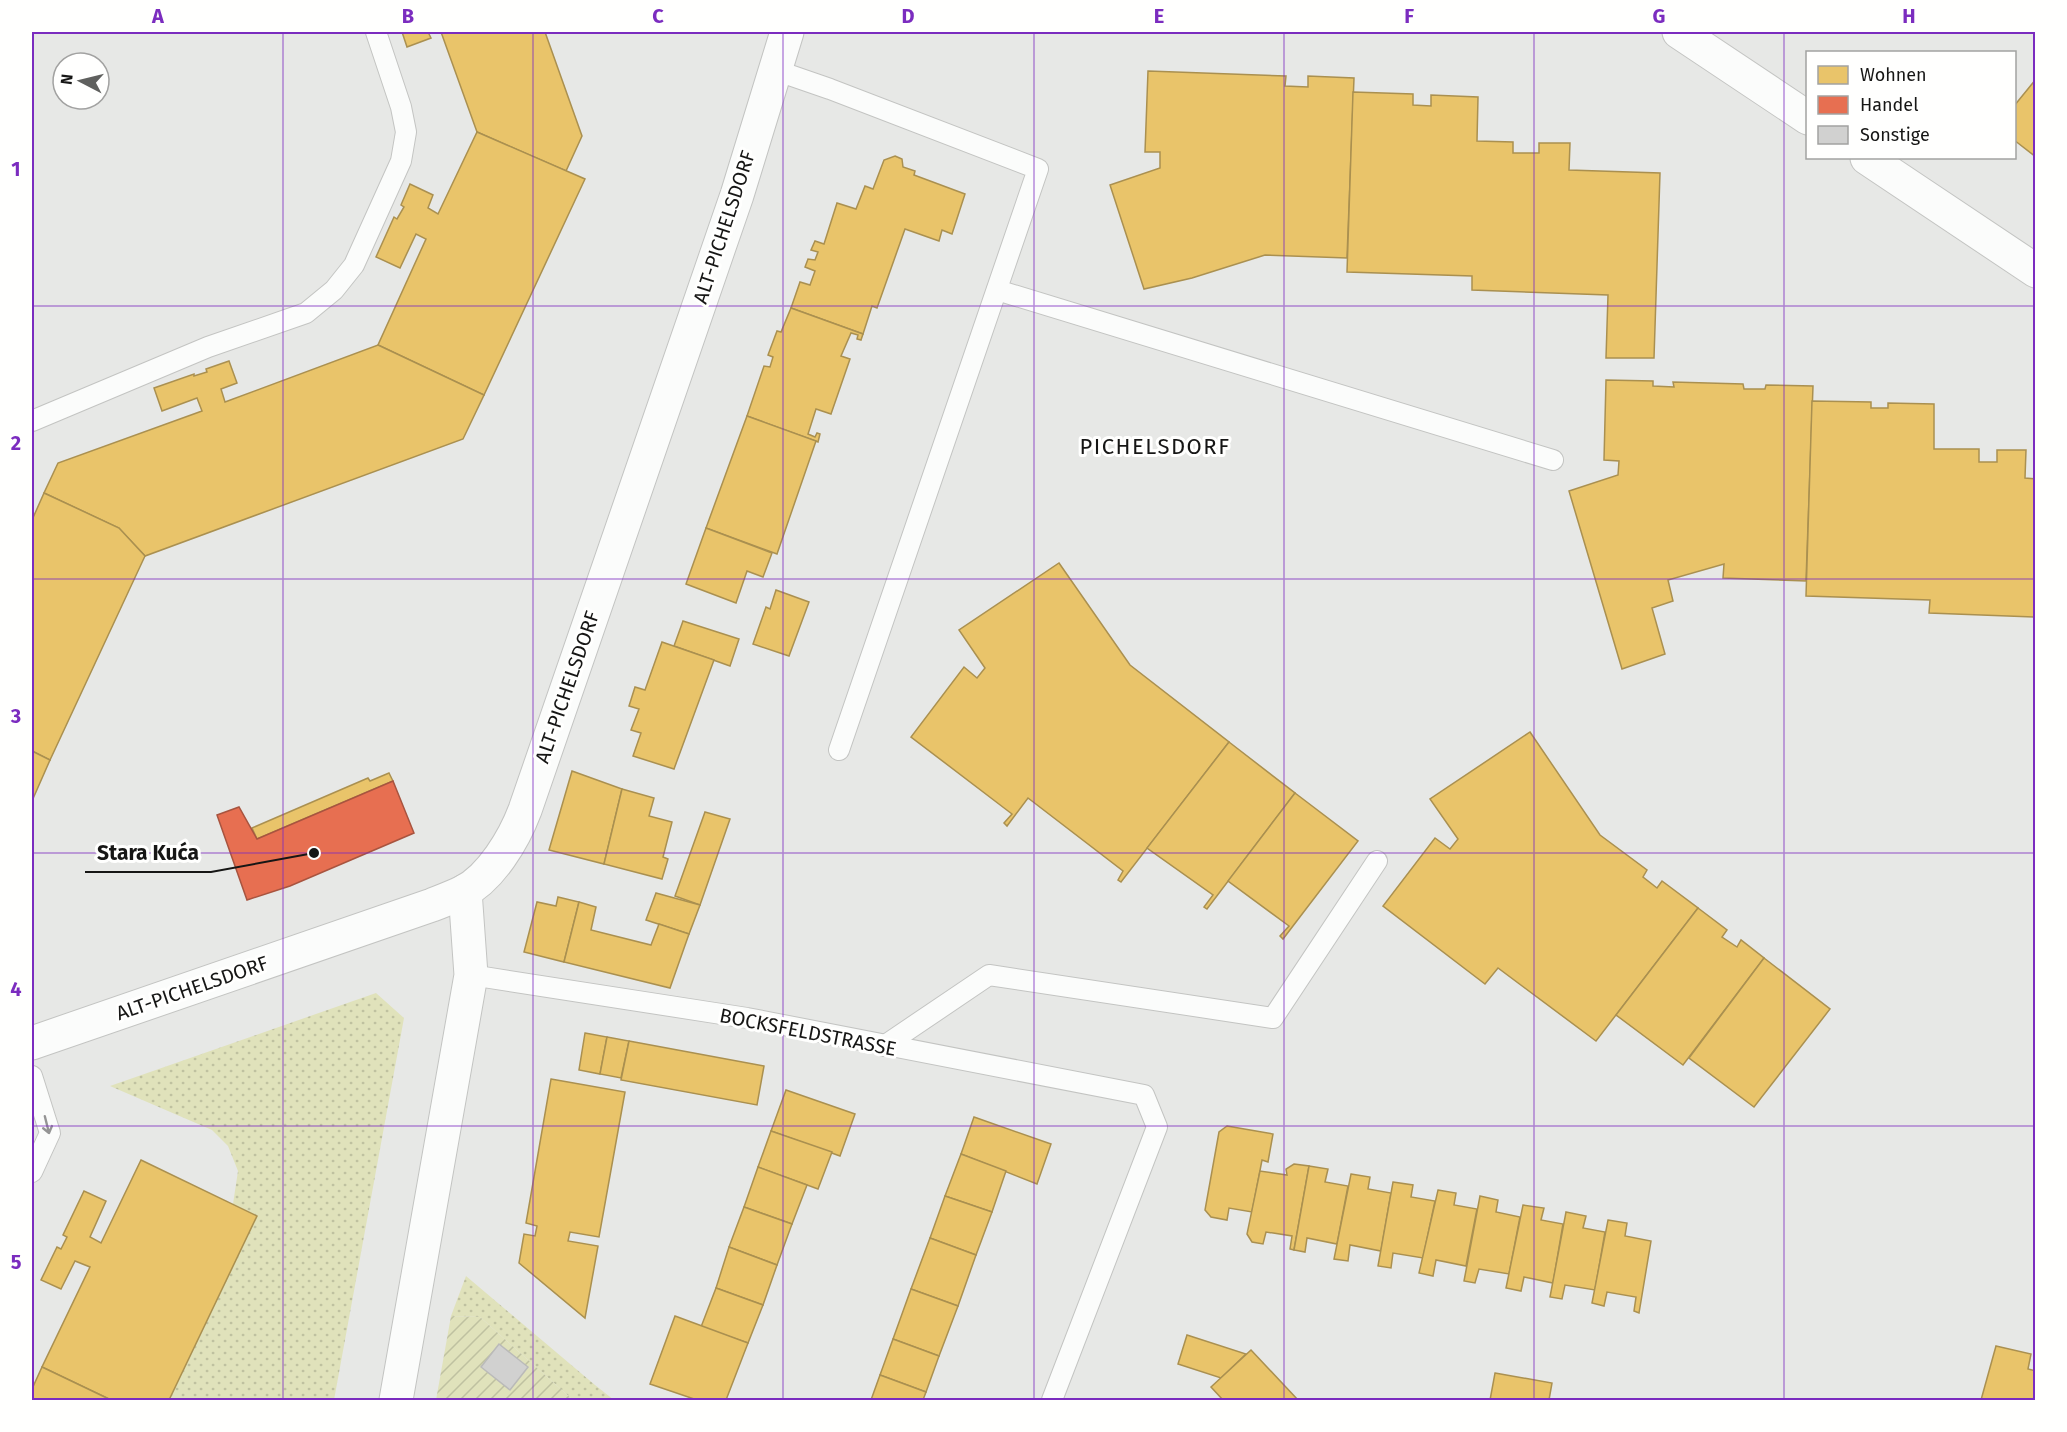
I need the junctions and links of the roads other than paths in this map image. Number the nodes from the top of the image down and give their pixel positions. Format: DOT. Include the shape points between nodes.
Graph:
graph roads {
  1 [pos="376,32"];
  2 [pos="787,32"];
  3 [pos="1679,32"];
  4 [pos="774,70"];
  5 [pos="1806,117"];
  6 [pos="1868,159"];
  7 [pos="2036,271"];
  8 [pos="997,290"];
  9 [pos="32,421"];
  10 [pos="1553,460"];
  11 [pos="839,750"];
  12 [pos="1377,861"];
  13 [pos="465,891"];
  14 [pos="471,975"];
  15 [pos="32,1043"];
  16 [pos="884,1046"];
  17 [pos="32,1076"];
  18 [pos="32,1172"];
  19 [pos="396,1401"];
  20 [pos="1052,1401"];
  1 -- 9 [label="lane" via="406,132 401,161 354,265 334,290 306,313 208,347"];
  2 -- 4 [label="street, ALT-PICHELSDORF"];
  3 -- 5 [label="street"];
  4 -- 8 [label="lane" via="1038,169"];
  4 -- 13 [label="street, ALT-PICHELSDORF" via="737,195 517,832 497,861"];
  6 -- 7 [label="street"];
  8 -- 10 [label="lane"];
  8 -- 11 [label="lane"];
  12 -- 16 [label="lane" via="1274,1018 989,975"];
  13 -- 14 [label="street"];
  13 -- 15 [label="street, ALT-PICHELSDORF"];
  14 -- 16 [label="lane, BOCKSFELDSTRASSE" via="747,1018"];
  14 -- 19 [label="street"];
  16 -- 20 [label="lane, BOCKSFELDSTRASSE" via="1144,1095 1157,1127"];
  17 -- 18 [label="lane, one-way" via="50,1133"];
}
